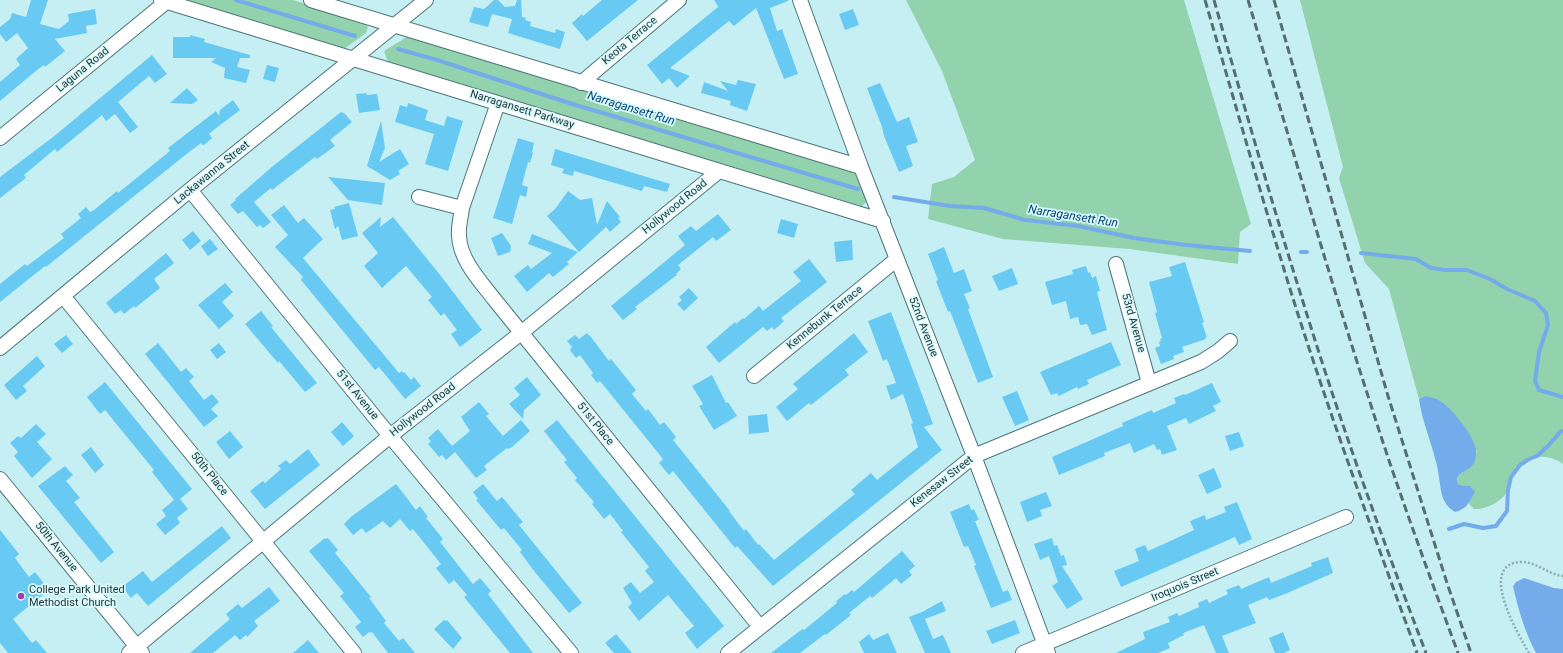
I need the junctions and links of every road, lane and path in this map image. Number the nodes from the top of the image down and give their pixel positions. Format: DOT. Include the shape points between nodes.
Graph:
graph roads {
  1 [pos="311,0"];
  2 [pos="426,0"];
  3 [pos="678,0"];
  4 [pos="800,0"];
  5 [pos="164,1"];
  6 [pos="394,26"];
  7 [pos="352,58"];
  8 [pos="581,82"];
  9 [pos="498,103"];
  10 [pos="0,138"];
  11 [pos="861,167"];
  12 [pos="719,171"];
  13 [pos="190,190"];
  14 [pos="419,197"];
  15 [pos="462,208"];
  16 [pos="883,221"];
  17 [pos="897,259"];
  18 [pos="1116,264"];
  19 [pos="63,296"];
  20 [pos="521,333"];
  21 [pos="1230,341"];
  22 [pos="0,348"];
  23 [pos="754,376"];
  24 [pos="1149,383"];
  25 [pos="390,436"];
  26 [pos="974,456"];
  27 [pos="0,479"];
  28 [pos="1346,517"];
  29 [pos="263,540"];
  30 [pos="1563,576"];
  31 [pos="760,627"];
  32 [pos="1046,649"];
  33 [pos="136,651"];
  34 [pos="354,653"];
  35 [pos="571,653"];
  36 [pos="728,653"];
  37 [pos="1023,653"];
  38 [pos="1529,653"];
  1 -- 6 [label="street"];
  2 -- 6 [label="street, Lackawanna Street"];
  3 -- 8 [label="street, Keota Terrace"];
  4 -- 11 [label="street, 52nd Avenue"];
  5 -- 7 [label="street, Narragansett Parkway"];
  5 -- 10 [label="street, Laguna Road"];
  6 -- 7 [label="street, Lackawanna Street"];
  6 -- 8 [label="street"];
  7 -- 9 [label="street, Narragansett Parkway"];
  7 -- 13 [label="street, Lackawanna Street"];
  8 -- 11 [label="street"];
  9 -- 12 [label="street, Narragansett Parkway"];
  9 -- 15 [label="street, 51st Place"];
  11 -- 16 [label="street, 52nd Avenue"];
  12 -- 16 [label="street, Narragansett Parkway"];
  12 -- 20 [label="street, Hollywood Road"];
  13 -- 19 [label="street, Lackawanna Street"];
  13 -- 25 [label="street, 51st Avenue"];
  14 -- 15 [label="street"];
  15 -- 20 [label="street, 51st Place" via="458,234 460,246 474,273"];
  16 -- 17 [label="street, 52nd Avenue"];
  17 -- 23 [label="street, Kennebunk Terrace"];
  17 -- 26 [label="street, 52nd Avenue"];
  18 -- 24 [label="street, 53rd Avenue"];
  19 -- 22 [label="street, Lackawanna Street"];
  19 -- 29 [label="street, 50th Place"];
  20 -- 25 [label="street, Hollywood Road"];
  20 -- 31 [label="street, 51st Place"];
  21 -- 24 [label="street, Kenesaw Street" via="1201,362"];
  24 -- 26 [label="street, Kenesaw Street"];
  25 -- 29 [label="street, Hollywood Road"];
  25 -- 35 [label="street, 51st Avenue"];
  26 -- 31 [label="street, Kenesaw Street"];
  26 -- 32 [label="street, 52nd Avenue"];
  27 -- 33 [label="street, 50th Avenue"];
  28 -- 32 [label="street, Iroquois Street"];
  29 -- 33 [label="street, Hollywood Road"];
  29 -- 34 [label="street, 50th Place"];
  30 -- 38 [label="path" via="1524,562 1511,564 1502,573 1502,592 1514,628"];
  31 -- 36 [label="street, Kenesaw Street"];
  32 -- 37 [label="street, Iroquois Street"];
}
